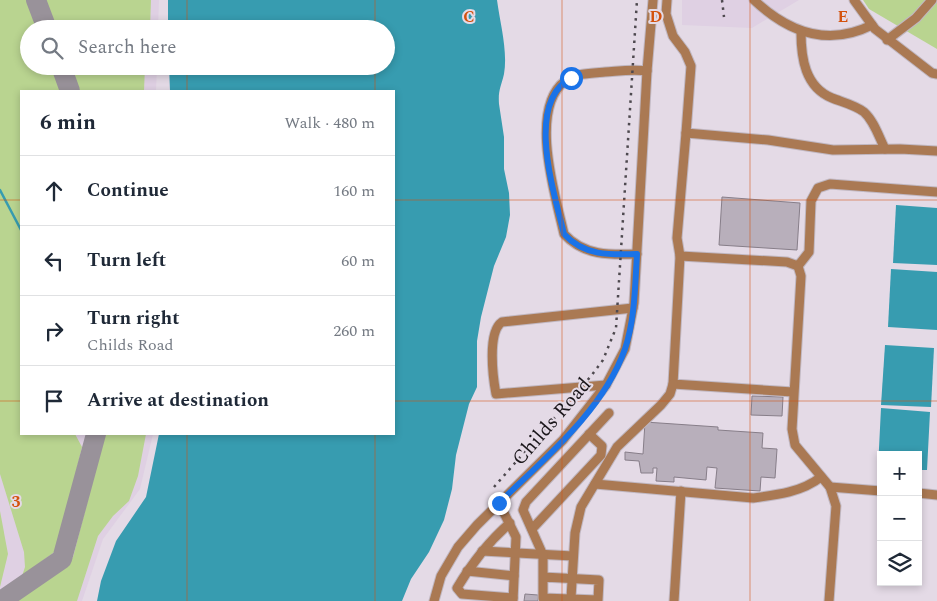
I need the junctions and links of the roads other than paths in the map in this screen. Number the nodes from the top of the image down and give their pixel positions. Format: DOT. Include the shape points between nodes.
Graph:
graph roads {
  1 [pos="654,0"];
  2 [pos="667,0"];
  3 [pos="754,0"];
  4 [pos="854,0"];
  5 [pos="932,0"];
  6 [pos="872,25"];
  7 [pos="801,32"];
  8 [pos="887,40"];
  9 [pos="647,71"];
  10 [pos="937,74"];
  11 [pos="686,133"];
  12 [pos="885,149"];
  13 [pos="937,151"];
  14 [pos="937,192"];
  15 [pos="637,254"];
  16 [pos="680,256"];
  17 [pos="798,266"];
  18 [pos="633,308"];
  19 [pos="673,384"];
  20 [pos="606,385"];
  21 [pos="793,392"];
  22 [pos="609,413"];
  23 [pos="590,434"];
  24 [pos="553,450"];
  25 [pos="565,461"];
  26 [pos="821,477"];
  27 [pos="595,484"];
  28 [pos="830,487"];
  29 [pos="681,491"];
  30 [pos="877,491"];
  31 [pos="922,493"];
  32 [pos="937,495"];
  33 [pos="499,503"];
  34 [pos="510,523"];
  35 [pos="532,528"];
  36 [pos="482,551"];
  37 [pos="516,554"];
  38 [pos="544,555"];
  39 [pos="573,556"];
  40 [pos="467,571"];
  41 [pos="514,576"];
  42 [pos="543,577"];
  43 [pos="572,579"];
  44 [pos="571,598"];
  45 [pos="513,599"];
  46 [pos="434,601"];
  47 [pos="674,601"];
  48 [pos="829,601"];
  1 -- 9 [label="street, Childs Road"];
  2 -- 11 [label="street" via="666,14 673,36 691,66"];
  3 -- 7 [label="street"];
  4 -- 6 [label="street"];
  5 -- 8 [label="street" via="916,18"];
  6 -- 7 [label="street" via="846,35"];
  6 -- 8 [label="street"];
  7 -- 12 [label="street" via="806,74 826,95 865,113"];
  8 -- 10 [label="street"];
  9 -- 15 [label="street, Childs Road"];
  9 -- 15 [label="street" via="632,69 600,73 564,82 554,94 546,133 548,167 564,234 571,242 597,254"];
  11 -- 12 [label="street" via="833,150"];
  11 -- 16 [label="street" via="677,238"];
  12 -- 13 [label="street"];
  14 -- 17 [label="street" via="830,184 818,188 811,201 809,252"];
  15 -- 18 [label="street, Childs Road"];
  16 -- 17 [label="street" via="787,262"];
  16 -- 19 [label="street"];
  17 -- 21 [label="street" via="801,276"];
  18 -- 20 [label="street, Childs Road" via="625,349"];
  18 -- 20 [label="street" via="502,322 494,333 496,394"];
  19 -- 21 [label="street"];
  19 -- 27 [label="street" via="661,405 617,447"];
  20 -- 24 [label="street, Childs Road"];
  21 -- 26 [label="street" via="795,445"];
  22 -- 23 [label="street"];
  23 -- 25 [label="street"];
  23 -- 35 [label="street" via="602,446 601,455"];
  24 -- 25 [label="street"];
  24 -- 33 [label="street, Childs Road"];
  25 -- 35 [label="street" via="526,502 524,510"];
  26 -- 28 [label="street"];
  26 -- 29 [label="street" via="809,486 753,498"];
  27 -- 29 [label="street"];
  27 -- 39 [label="street" via="581,507"];
  28 -- 30 [label="street"];
  28 -- 48 [label="street" via="836,506"];
  29 -- 47 [label="street"];
  31 -- 32 [label="street"];
  33 -- 34 [label="street"];
  33 -- 46 [label="street, Childs Road" via="458,547 441,576"];
  34 -- 36 [label="street"];
  34 -- 37 [label="street" via="516,537"];
  35 -- 38 [label="street"];
  36 -- 37 [label="street"];
  36 -- 40 [label="street"];
  37 -- 38 [label="street"];
  37 -- 41 [label="street"];
  38 -- 39 [label="street"];
  38 -- 42 [label="street"];
  39 -- 43 [label="street"];
  40 -- 41 [label="street"];
  40 -- 45 [label="street" via="458,588 462,594"];
  41 -- 45 [label="street"];
  42 -- 43 [label="street"];
  42 -- 44 [label="street" via="543,598"];
  43 -- 44 [label="street"];
  43 -- 44 [label="street" via="599,580 598,600"];
}
